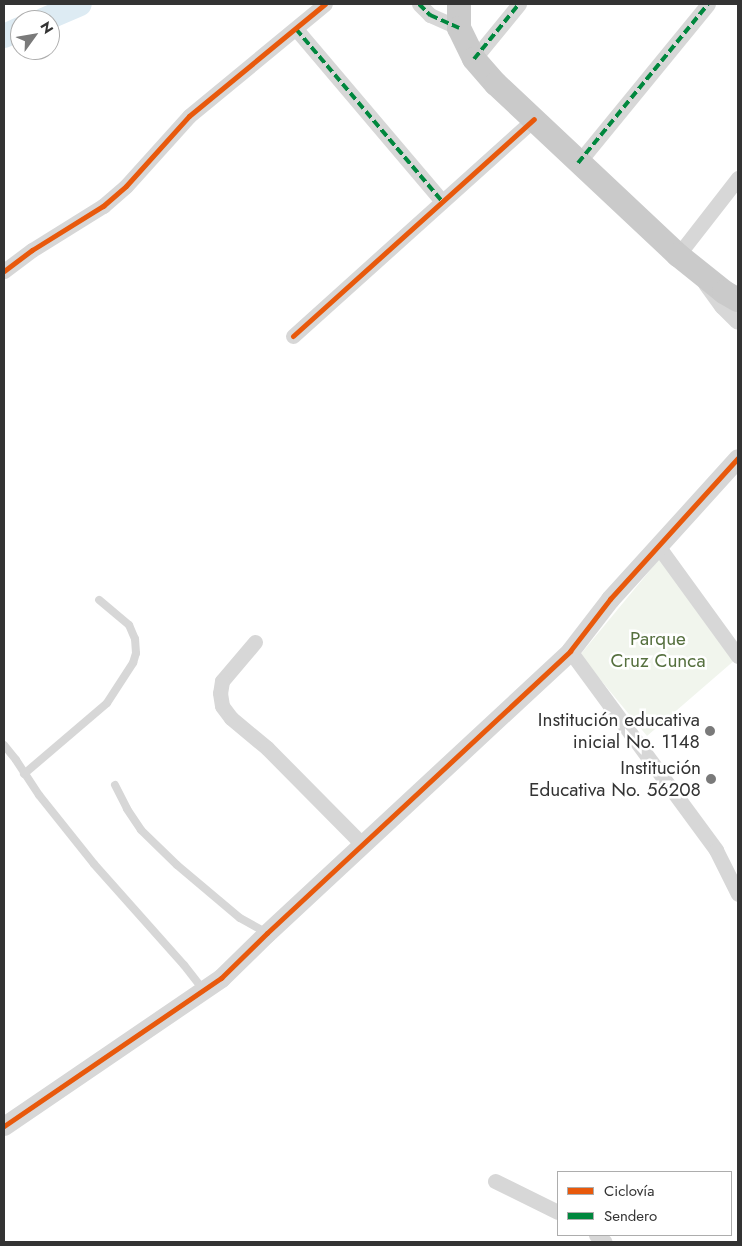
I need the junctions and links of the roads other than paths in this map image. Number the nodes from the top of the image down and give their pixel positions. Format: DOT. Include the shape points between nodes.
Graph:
graph roads {
  1 [pos="325,4"];
  2 [pos="419,4"];
  3 [pos="459,4"];
  4 [pos="519,4"];
  5 [pos="708,4"];
  6 [pos="459,28"];
  7 [pos="296,29"];
  8 [pos="474,59"];
  9 [pos="534,119"];
  10 [pos="578,163"];
  11 [pos="738,178"];
  12 [pos="441,200"];
  13 [pos="678,255"];
  14 [pos="4,271"];
  15 [pos="699,272"];
  16 [pos="738,300"];
  17 [pos="738,320"];
  18 [pos="293,336"];
  19 [pos="738,458"];
  20 [pos="658,546"];
  21 [pos="99,600"];
  22 [pos="255,642"];
  23 [pos="570,651"];
  24 [pos="738,656"];
  25 [pos="4,745"];
  26 [pos="24,774"];
  27 [pos="115,785"];
  28 [pos="362,844"];
  29 [pos="738,894"];
  30 [pos="267,933"];
  31 [pos="203,989"];
  32 [pos="4,1126"];
  33 [pos="495,1181"];
  34 [pos="557,1212"];
  1 -- 7 [label="street"];
  2 -- 6 [label="street" via="430,15"];
  3 -- 6 [label="main road"];
  4 -- 8 [label="street"];
  5 -- 10 [label="street"];
  6 -- 8 [label="main road"];
  7 -- 12 [label="street"];
  7 -- 14 [label="street" via="190,116 126,186 103,206"];
  8 -- 9 [label="main road"];
  9 -- 10 [label="main road"];
  9 -- 12 [label="street"];
  10 -- 13 [label="main road"];
  11 -- 13 [label="street"];
  12 -- 18 [label="street"];
  13 -- 15 [label="main road"];
  15 -- 16 [label="main road"];
  15 -- 17 [label="street"];
  19 -- 20 [label="street"];
  20 -- 23 [label="street" via="610,599"];
  20 -- 24 [label="street"];
  21 -- 26 [label="lane" via="129,625 135,639 133,663 107,704"];
  22 -- 28 [label="street" via="222,681 222,706"];
  23 -- 28 [label="street"];
  23 -- 29 [label="street" via="716,850"];
  25 -- 26 [label="lane"];
  26 -- 31 [label="lane" via="94,864"];
  27 -- 30 [label="lane" via="141,830 240,918"];
  28 -- 30 [label="street"];
  30 -- 31 [label="street" via="221,978"];
  31 -- 32 [label="street"];
  33 -- 34 [label="street"];
}
